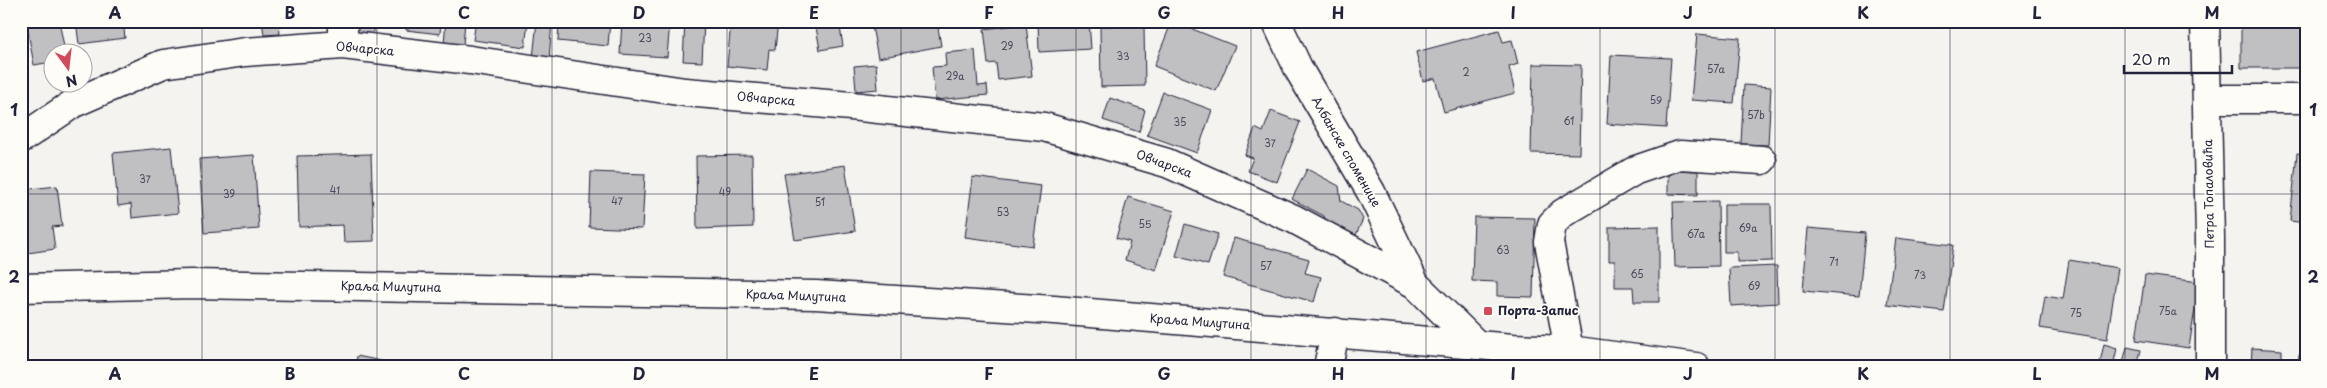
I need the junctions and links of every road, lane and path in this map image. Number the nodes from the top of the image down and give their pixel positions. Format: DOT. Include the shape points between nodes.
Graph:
graph roads {
  1 [pos="1276,21"];
  2 [pos="2206,21"];
  3 [pos="343,33"];
  4 [pos="2208,99"];
  5 [pos="2306,99"];
  6 [pos="21,138"];
  7 [pos="1762,160"];
  8 [pos="1415,284"];
  9 [pos="21,288"];
  10 [pos="1335,332"];
  11 [pos="1476,344"];
  12 [pos="1569,350"];
  13 [pos="1609,362"];
  14 [pos="1328,367"];
  15 [pos="1696,367"];
  16 [pos="2210,367"];
  1 -- 8 [label="street, Албанске споменице" via="1299,70 1370,192"];
  2 -- 4 [label="street, Петра Топаловића"];
  3 -- 6 [label="street, Овчарска" via="163,64 74,103"];
  3 -- 8 [label="street, Овчарска" via="470,60 684,92 1044,127 1167,163 1294,219"];
  4 -- 5 [label="street"];
  4 -- 16 [label="street, Петра Топаловића"];
  7 -- 12 [label="street" via="1680,156 1636,170 1563,213 1552,224 1548,242"];
  8 -- 11 [label="street, Овчарска"];
  9 -- 10 [label="street, Краља Милутина" via="192,284 816,295"];
  10 -- 11 [label="street, Краља Милутина"];
  10 -- 14 [label="street"];
  11 -- 12 [label="street, Краља Милутина"];
  12 -- 13 [label="street, Краља Милутина"];
  13 -- 15 [label="street, Краља Милутина"];
}
